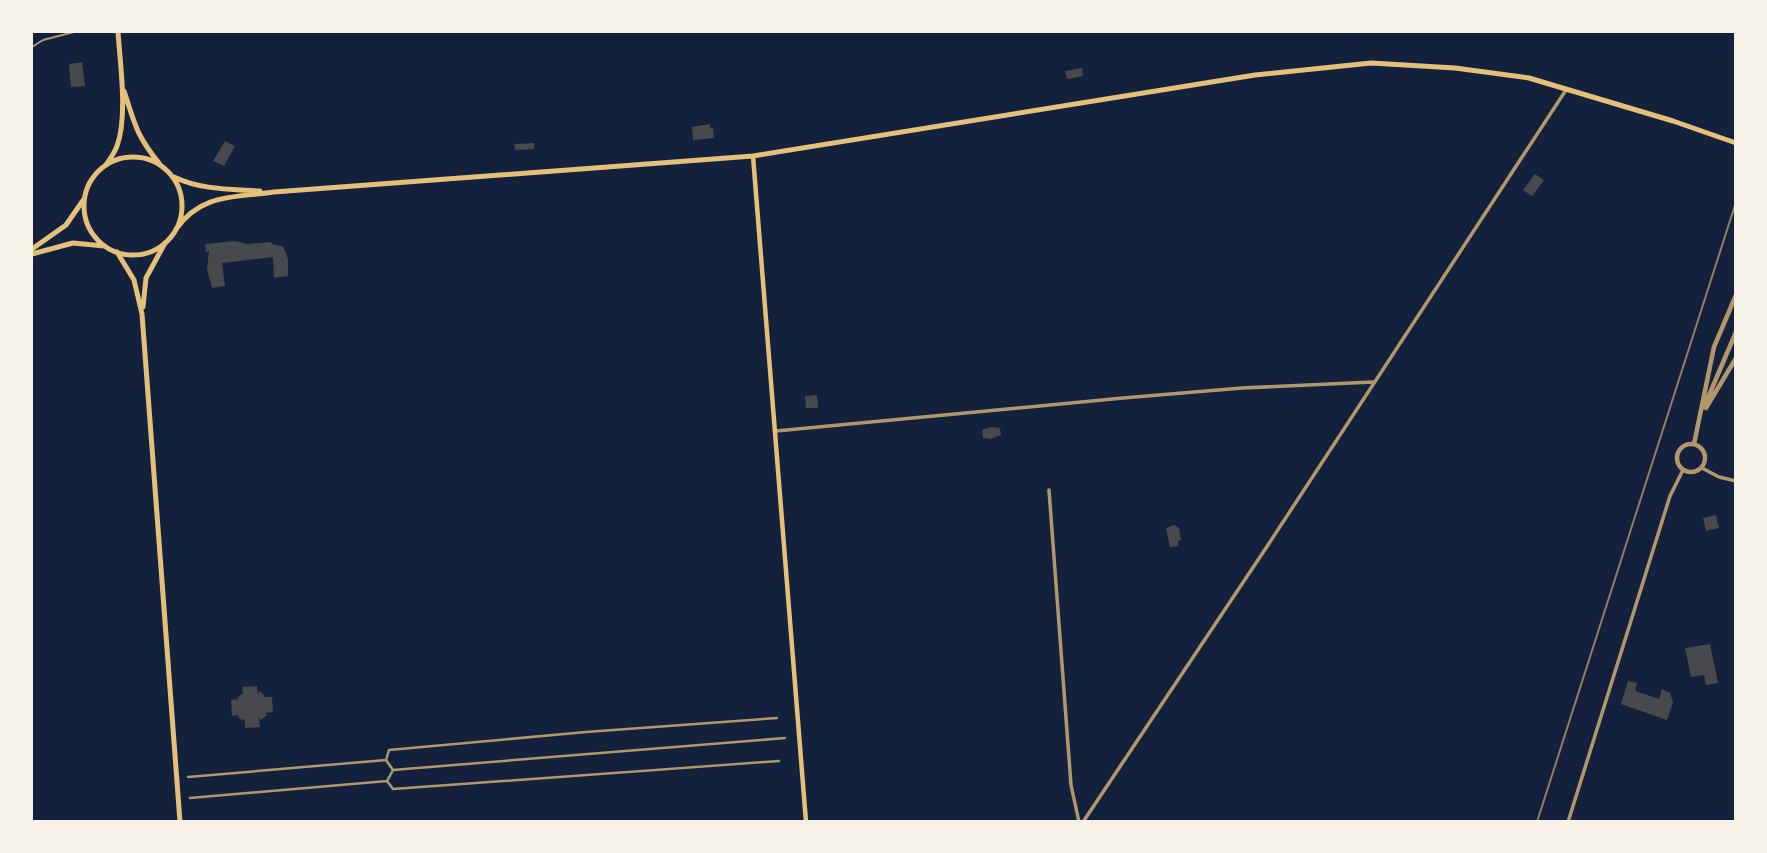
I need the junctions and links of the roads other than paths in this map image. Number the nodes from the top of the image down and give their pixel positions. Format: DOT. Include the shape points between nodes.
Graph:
graph roads {
  1 [pos="74,32"];
  2 [pos="118,32"];
  3 [pos="32,47"];
  4 [pos="122,85"];
  5 [pos="1566,89"];
  6 [pos="1735,143"];
  7 [pos="753,156"];
  8 [pos="106,165"];
  9 [pos="161,166"];
  10 [pos="171,175"];
  11 [pos="274,192"];
  12 [pos="85,196"];
  13 [pos="176,229"];
  14 [pos="165,243"];
  15 [pos="105,246"];
  16 [pos="32,251"];
  17 [pos="117,252"];
  18 [pos="1735,295"];
  19 [pos="142,314"];
  20 [pos="1735,332"];
  21 [pos="1735,358"];
  22 [pos="1373,382"];
  23 [pos="1699,417"];
  24 [pos="776,431"];
  25 [pos="1694,444"];
  26 [pos="1702,468"];
  27 [pos="1682,470"];
  28 [pos="1735,481"];
  29 [pos="1049,490"];
  30 [pos="777,718"];
  31 [pos="785,738"];
  32 [pos="386,760"];
  33 [pos="779,761"];
  34 [pos="393,770"];
  35 [pos="188,777"];
  36 [pos="387,781"];
  37 [pos="190,798"];
  38 [pos="180,821"];
  39 [pos="806,821"];
  40 [pos="1081,821"];
  41 [pos="1569,821"];
  1 -- 3 [label="lane"];
  2 -- 4 [label="main road"];
  4 -- 8 [label="main road" via="117,145"];
  4 -- 9 [label="main road" via="142,144"];
  5 -- 6 [label="main road"];
  5 -- 7 [label="main road" via="1518,76 1455,68 1390,62 1331,66"];
  5 -- 22 [label="street"];
  7 -- 11 [label="main road"];
  7 -- 24 [label="main road"];
  8 -- 9 [label="main road" via="134,157"];
  8 -- 12 [label="main road"];
  9 -- 10 [label="main road"];
  10 -- 11 [label="main road" via="208,188"];
  10 -- 13 [label="main road" via="182,202"];
  11 -- 13 [label="main road" via="205,202"];
  12 -- 15 [label="main road" via="90,229"];
  12 -- 16 [label="main road" via="66,225"];
  13 -- 14 [label="main road"];
  14 -- 17 [label="main road" via="150,252"];
  14 -- 19 [label="main road" via="146,278"];
  15 -- 16 [label="main road" via="73,243"];
  15 -- 17 [label="main road"];
  17 -- 19 [label="main road" via="134,280"];
  18 -- 23 [label="street" via="1714,347"];
  19 -- 38 [label="main road"];
  20 -- 23 [label="street"];
  21 -- 23 [label="street"];
  22 -- 24 [label="street" via="1242,388"];
  22 -- 40 [label="street"];
  23 -- 25 [label="street"];
  24 -- 39 [label="main road"];
  25 -- 26 [label="street" via="1706,455"];
  25 -- 27 [label="street" via="1684,445 1678,452"];
  26 -- 27 [label="street"];
  26 -- 28 [label="street"];
  27 -- 41 [label="street"];
  29 -- 40 [label="street" via="1070,785"];
  30 -- 32 [label="street" via="389,750"];
  31 -- 34 [label="street"];
  32 -- 34 [label="street"];
  32 -- 35 [label="street"];
  33 -- 36 [label="street" via="393,789"];
  34 -- 36 [label="street"];
  36 -- 37 [label="street"];
}
